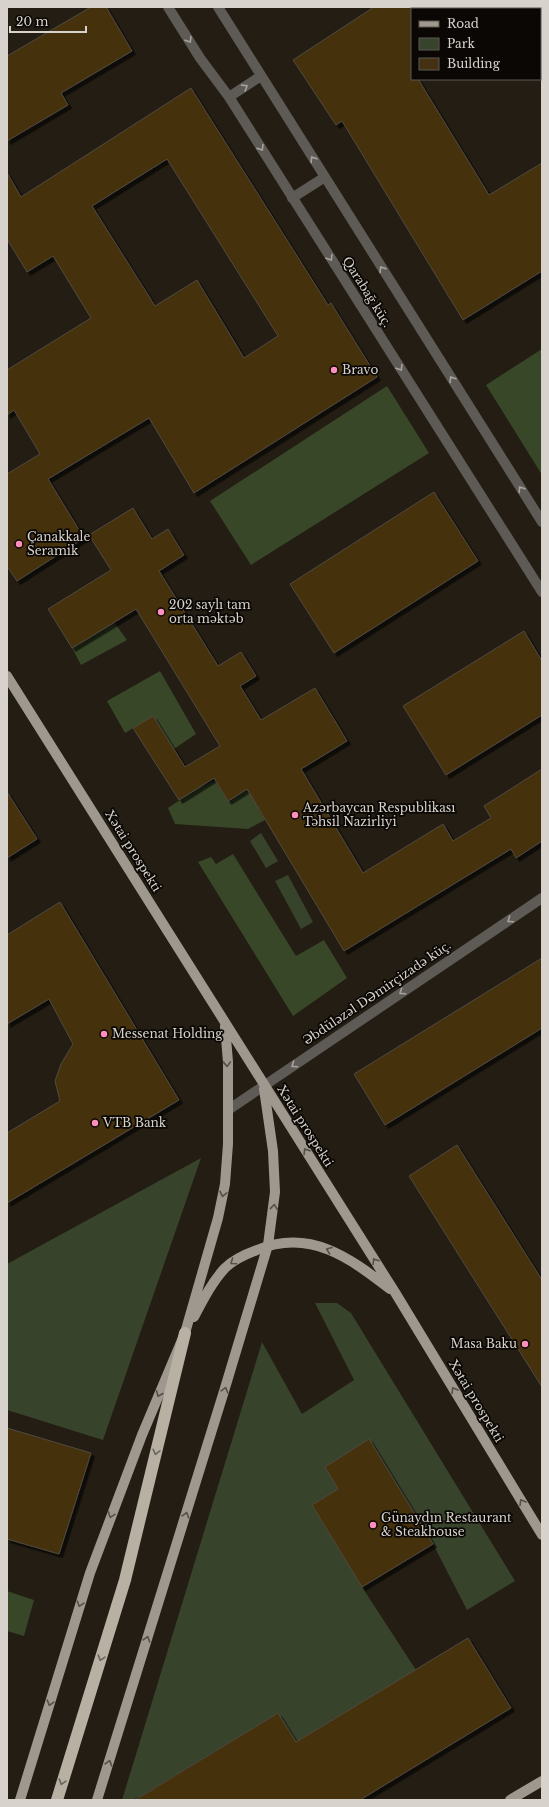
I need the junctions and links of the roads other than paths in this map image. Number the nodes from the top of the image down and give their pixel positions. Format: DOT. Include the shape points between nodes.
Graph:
graph roads {
  1 [pos="168,7"];
  2 [pos="218,7"];
  3 [pos="261,76"];
  4 [pos="228,97"];
  5 [pos="325,177"];
  6 [pos="292,198"];
  7 [pos="542,522"];
  8 [pos="542,592"];
  9 [pos="7,676"];
  10 [pos="542,898"];
  11 [pos="225,1025"];
  12 [pos="264,1085"];
  13 [pos="228,1110"];
  14 [pos="268,1245"];
  15 [pos="396,1294"];
  16 [pos="185,1333"];
  17 [pos="542,1535"];
  18 [pos="542,1781"];
  19 [pos="20,1800"];
  20 [pos="57,1800"];
  21 [pos="97,1800"];
  22 [pos="510,1800"];
  1 -- 4 [label="street, Qarabağ küç., one-way"];
  2 -- 3 [label="street"];
  4 -- 3 [label="street, one-way"];
  5 -- 3 [label="street, one-way"];
  4 -- 6 [label="street, Qarabağ küç., one-way"];
  5 -- 6 [label="street"];
  7 -- 5 [label="street, one-way"];
  6 -- 8 [label="street, Qarabağ küç., one-way"];
  9 -- 11 [label="main road, Xətai prospekti"];
  10 -- 12 [label="street, Əbdüləzəl DƏmirçizadə küç., one-way"];
  11 -- 12 [label="main road, Xətai prospekti"];
  11 -- 13 [label="main road, one-way"];
  12 -- 13 [label="street, Əbdüləzəl DƏmirçizadə küç."];
  14 -- 12 [label="main road, one-way" via="275,1192 273,1151"];
  15 -- 12 [label="main road, Xətai prospekti, one-way"];
  13 -- 16 [label="main road, one-way" via="225,1184 218,1218"];
  15 -- 14 [label="main road, one-way" via="362,1268 322,1247 299,1242"];
  14 -- 16 [label="main road, one-way" via="242,1256 226,1267 209,1289"];
  21 -- 14 [label="main road, one-way"];
  17 -- 15 [label="main road, Xətai prospekti, one-way"];
  16 -- 19 [label="main road, one-way" via="142,1435 90,1572"];
  16 -- 20 [label="highway, one-way" via="125,1580"];
  18 -- 22 [label="main road"];
}
